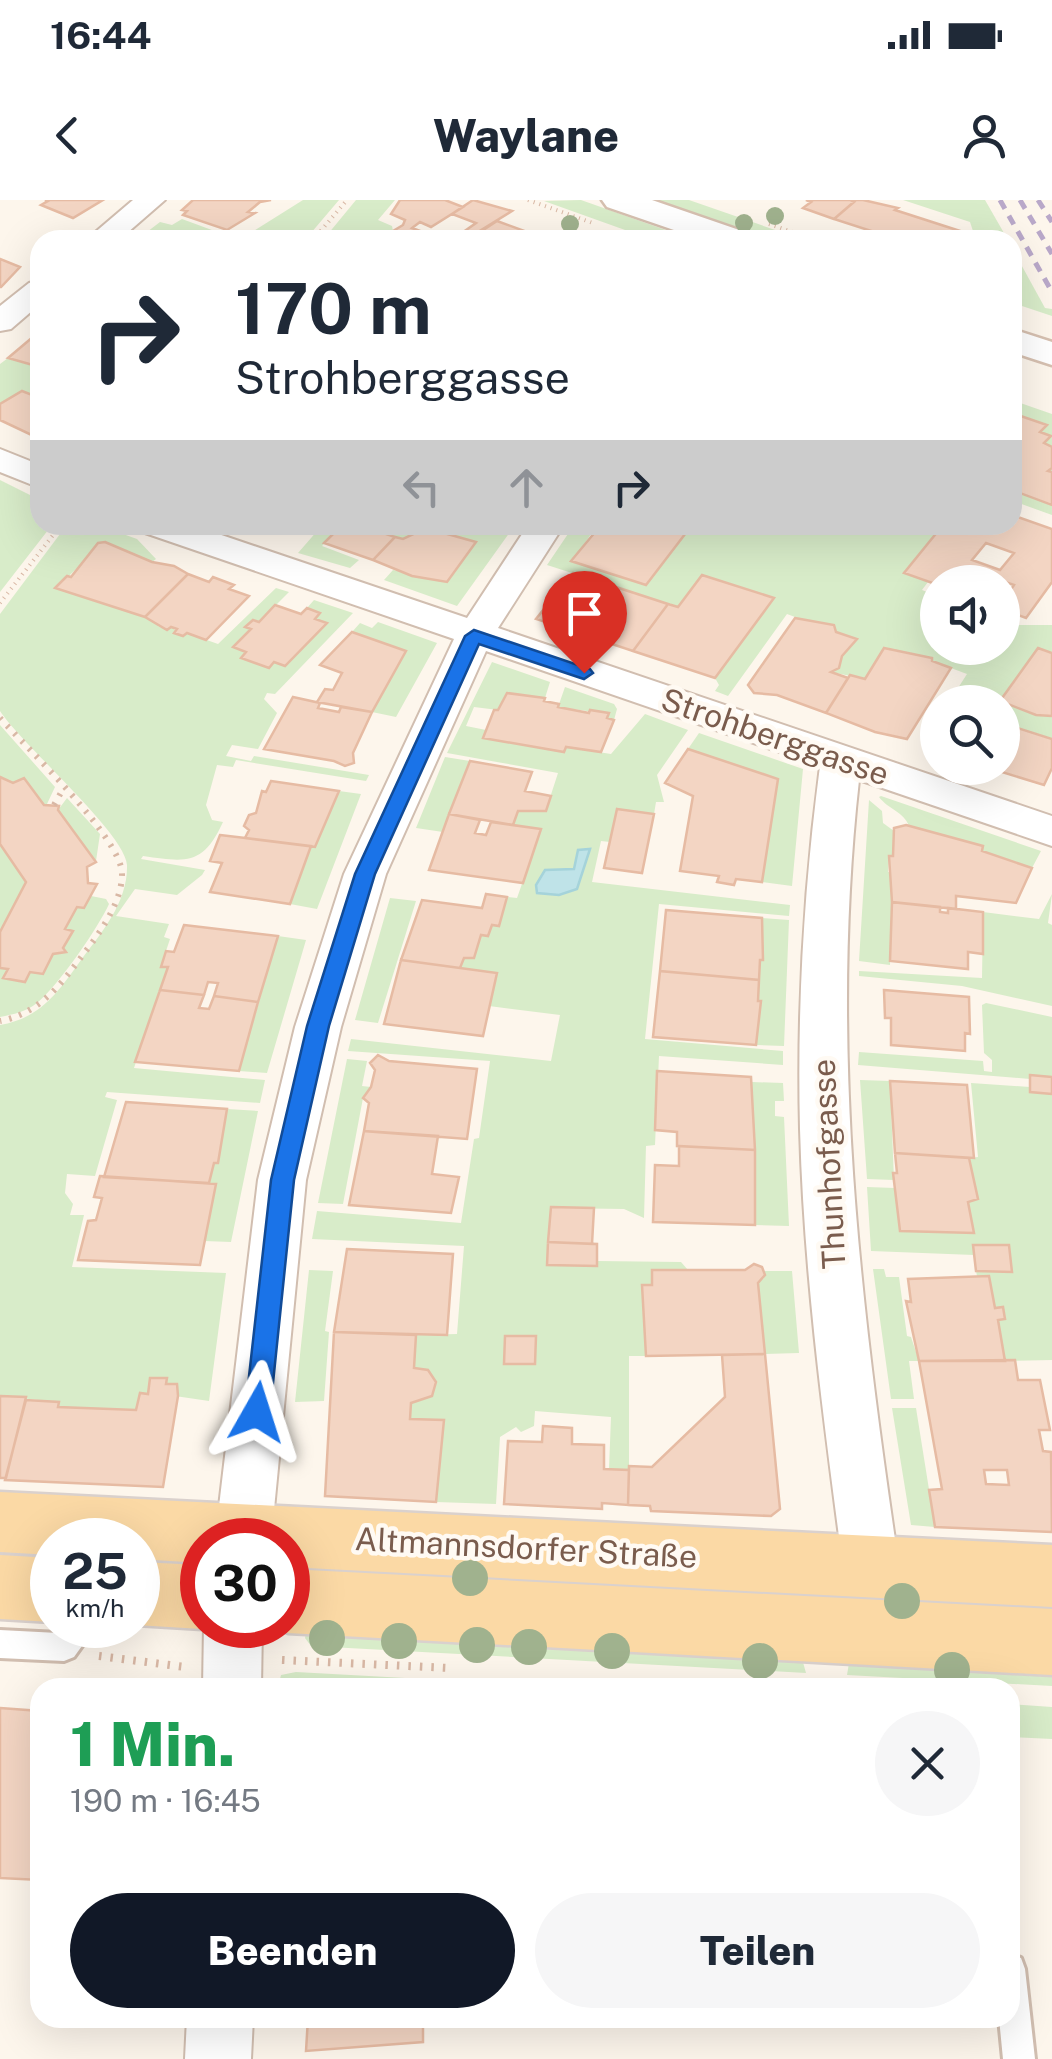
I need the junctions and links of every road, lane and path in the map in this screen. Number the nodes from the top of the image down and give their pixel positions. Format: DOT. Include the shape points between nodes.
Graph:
graph roads {
  1 [pos="151,200"];
  2 [pos="347,200"];
  3 [pos="528,200"];
  4 [pos="611,213"];
  5 [pos="114,230"];
  6 [pos="322,230"];
  7 [pos="690,230"];
  8 [pos="30,298"];
  9 [pos="0,322"];
  10 [pos="1022,344"];
  11 [pos="1052,354"];
  12 [pos="0,459"];
  13 [pos="30,473"];
  14 [pos="53,535"];
  15 [pos="186,535"];
  16 [pos="540,535"];
  17 [pos="0,604"];
  18 [pos="474,636"];
  19 [pos="0,718"];
  20 [pos="841,760"];
  21 [pos="63,789"];
  22 [pos="54,805"];
  23 [pos="1052,832"];
  24 [pos="0,1021"];
  25 [pos="246,1518"];
  26 [pos="0,1522"];
  27 [pos="180,1533"];
  28 [pos="310,1540"];
  29 [pos="871,1567"];
  30 [pos="1052,1576"];
  31 [pos="0,1587"];
  32 [pos="310,1602"];
  33 [pos="30,1603"];
  34 [pos="30,1631"];
  35 [pos="1052,1642"];
  36 [pos="0,1644"];
  37 [pos="96,1648"];
  38 [pos="232,1659"];
  39 [pos="220,2028"];
  40 [pos="1016,2028"];
  41 [pos="218,2059"];
  42 [pos="1019,2059"];
  1 -- 5 [label="street"];
  2 -- 6 [label="path"];
  3 -- 4 [label="path"];
  4 -- 7 [label="street"];
  8 -- 9 [label="street"];
  10 -- 11 [label="street"];
  12 -- 13 [label="street"];
  14 -- 17 [label="path"];
  15 -- 18 [label="street, Strohberggasse"];
  16 -- 18 [label="street"];
  18 -- 20 [label="street, Strohberggasse"];
  18 -- 25 [label="street" via="365,874 318,1026 282,1180"];
  19 -- 21 [label="path"];
  20 -- 23 [label="street, Strohberggasse"];
  20 -- 29 [label="street, Thunhofgasse" via="830,852 822,1070 840,1342"];
  21 -- 22 [label="path"];
  21 -- 24 [label="path" via="120,854 122,882 102,926 49,996 21,1017"];
  26 -- 27 [label="main road, Altmannsdorfer Straße"];
  28 -- 29 [label="main road, Altmannsdorfer Straße"];
  29 -- 30 [label="main road, Altmannsdorfer Straße"];
  31 -- 33 [label="main road"];
  32 -- 35 [label="main road, Altmannsdorfer Straße"];
  34 -- 36 [label="lane"];
  37 -- 38 [label="path" via="110,1659 174,1666"];
  39 -- 41 [label="street"];
  40 -- 42 [label="lane"];
}
